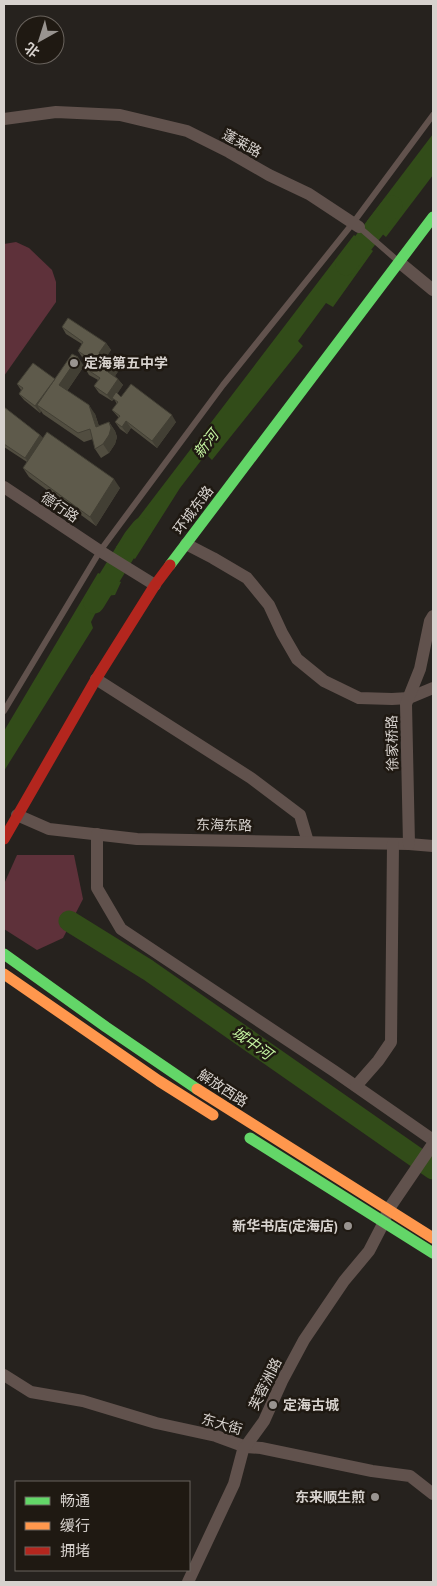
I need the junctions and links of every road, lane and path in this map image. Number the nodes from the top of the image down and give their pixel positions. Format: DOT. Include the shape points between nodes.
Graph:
graph roads {
  1 [pos="433,115"];
  2 [pos="4,119"];
  3 [pos="433,217"];
  4 [pos="356,225"];
  5 [pos="399,262"];
  6 [pos="433,290"];
  7 [pos="4,487"];
  8 [pos="186,544"];
  9 [pos="100,551"];
  10 [pos="155,585"];
  11 [pos="433,616"];
  12 [pos="96,679"];
  13 [pos="433,688"];
  14 [pos="409,698"];
  15 [pos="4,711"];
  16 [pos="17,815"];
  17 [pos="97,834"];
  18 [pos="4,839"];
  19 [pos="308,842"];
  20 [pos="392,844"];
  21 [pos="409,844"];
  22 [pos="433,846"];
  23 [pos="4,954"];
  24 [pos="4,974"];
  25 [pos="356,1086"];
  26 [pos="226,1122"];
  27 [pos="242,1133"];
  28 [pos="432,1145"];
  29 [pos="386,1216"];
  30 [pos="433,1238"];
  31 [pos="433,1253"];
  32 [pos="4,1375"];
  33 [pos="246,1446"];
  34 [pos="433,1494"];
  35 [pos="188,1582"];
  1 -- 4 [label="lane"];
  2 -- 4 [label="street, 蓬莱路" via="56,112 120,115 187,131 309,194"];
  3 -- 5 [label="street, 环城东路"];
  4 -- 5 [label="lane, 蓬莱路"];
  4 -- 9 [label="lane" via="223,385"];
  5 -- 6 [label="street, 蓬莱路"];
  5 -- 8 [label="street, 环城东路"];
  7 -- 9 [label="street, 德行路"];
  8 -- 10 [label="street, 环城东路"];
  8 -- 14 [label="street" via="247,578 269,605 297,660 324,681 359,698"];
  9 -- 10 [label="street, 德行路"];
  9 -- 15 [label="lane"];
  10 -- 12 [label="street, 环城东路"];
  11 -- 14 [label="street, 徐家桥路"];
  12 -- 16 [label="street, 环城东路"];
  12 -- 19 [label="street" via="251,778 300,815"];
  13 -- 14 [label="street"];
  14 -- 21 [label="street, 徐家桥路" via="406,704"];
  16 -- 17 [label="street, 东海东路" via="49,829"];
  16 -- 18 [label="street, 环城东路"];
  17 -- 19 [label="street, 东海东路" via="137,839"];
  17 -- 25 [label="street" via="97,888 121,929"];
  19 -- 20 [label="street, 东海东路"];
  20 -- 21 [label="street, 东海东路"];
  20 -- 25 [label="street" via="391,1042"];
  21 -- 22 [label="street, 东海东路"];
  23 -- 29 [label="street, 解放西路" via="106,1028"];
  24 -- 26 [label="street"];
  25 -- 28 [label="street"];
  27 -- 29 [label="street"];
  28 -- 29 [label="street, 芙蓉洲路"];
  29 -- 30 [label="street, 解放西路"];
  29 -- 31 [label="street"];
  29 -- 33 [label="street, 芙蓉洲路" via="369,1251 304,1340 264,1421"];
  32 -- 33 [label="street, 东大街" via="32,1392 83,1401"];
  33 -- 34 [label="street, 东大街" via="410,1476"];
  33 -- 35 [label="street, 芙蓉洲路" via="234,1484"];
}
